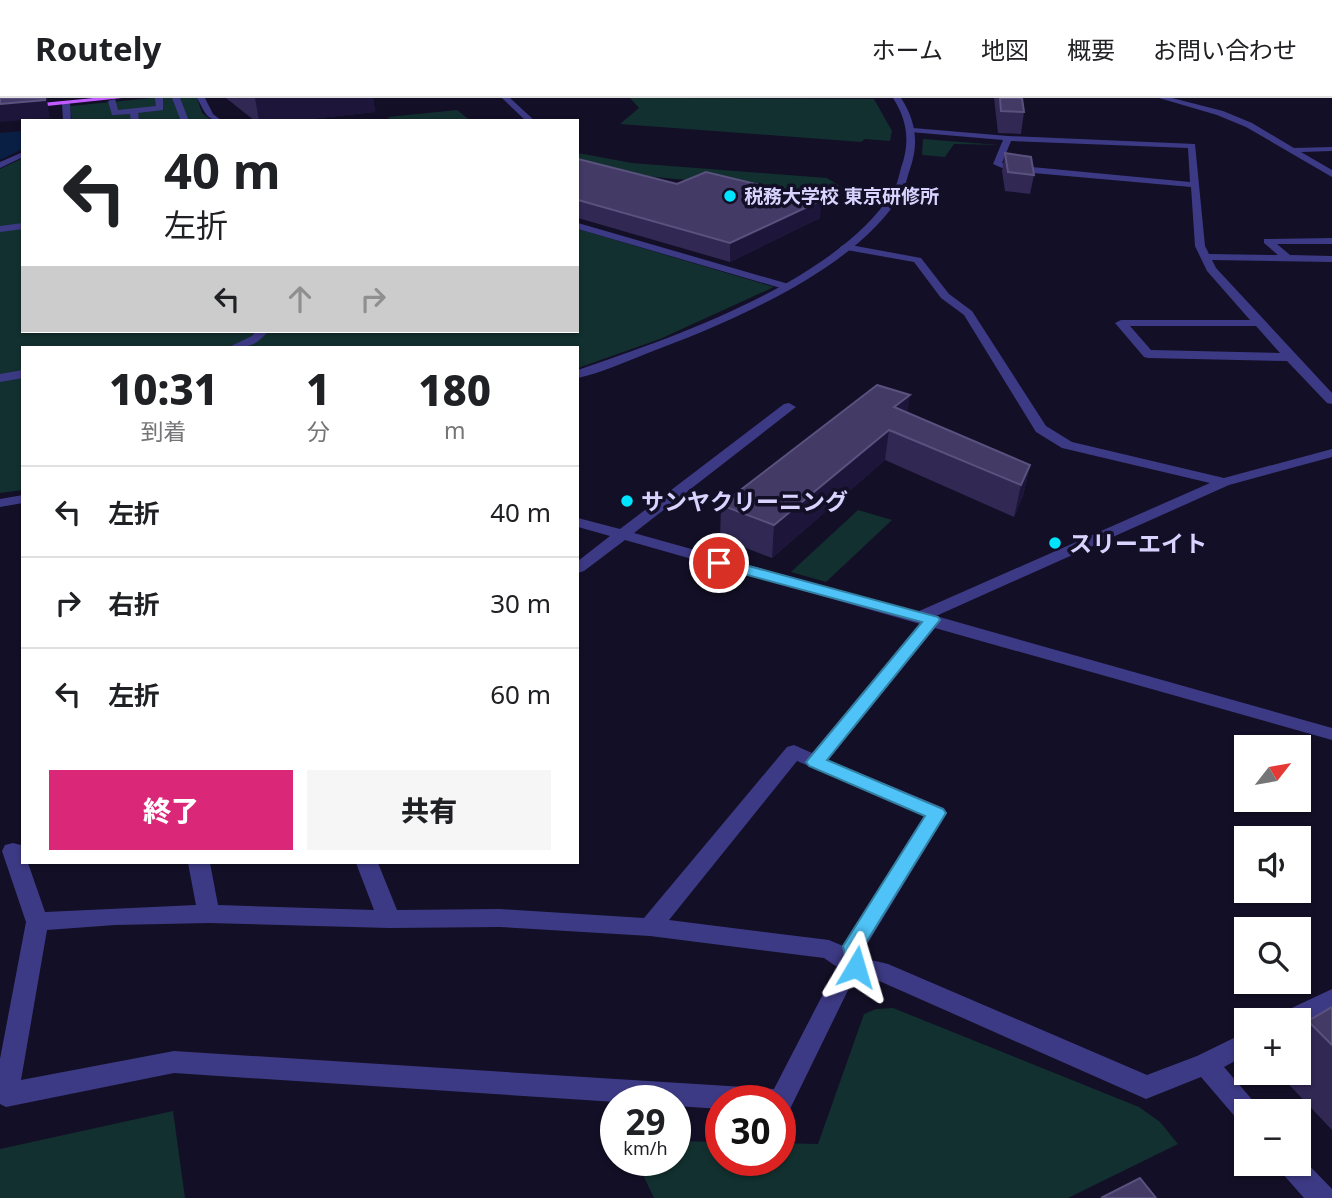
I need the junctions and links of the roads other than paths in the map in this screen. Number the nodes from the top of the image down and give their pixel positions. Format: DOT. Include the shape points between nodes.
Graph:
graph roads {
  1 [pos="159,98"];
  2 [pos="176,98"];
  3 [pos="201,98"];
  4 [pos="506,98"];
  5 [pos="897,98"];
  6 [pos="1163,98"];
  7 [pos="67,99"];
  8 [pos="115,99"];
  9 [pos="0,107"];
  10 [pos="134,111"];
  11 [pos="67,119"];
  12 [pos="135,119"];
  13 [pos="184,119"];
  14 [pos="215,119"];
  15 [pos="529,119"];
  16 [pos="913,130"];
  17 [pos="1008,138"];
  18 [pos="1332,149"];
  19 [pos="1295,150"];
  20 [pos="21,155"];
  21 [pos="0,165"];
  22 [pos="1332,174"];
  23 [pos="1195,185"];
  24 [pos="21,226"];
  25 [pos="579,226"];
  26 [pos="0,229"];
  27 [pos="1332,241"];
  28 [pos="845,247"];
  29 [pos="1206,257"];
  30 [pos="1287,258"];
  31 [pos="1332,259"];
  32 [pos="788,287"];
  33 [pos="1259,323"];
  34 [pos="261,333"];
  35 [pos="238,346"];
  36 [pos="1290,357"];
  37 [pos="21,374"];
  38 [pos="579,374"];
  39 [pos="0,378"];
  40 [pos="1332,400"];
  41 [pos="789,407"];
  42 [pos="1332,453"];
  43 [pos="1224,482"];
  44 [pos="21,499"];
  45 [pos="0,503"];
  46 [pos="579,522"];
  47 [pos="619,536"];
  48 [pos="579,567"];
  49 [pos="926,618"];
  50 [pos="1332,734"];
  51 [pos="815,762"];
  52 [pos="12,852"];
  53 [pos="199,864"];
  54 [pos="367,864"];
  55 [pos="209,914"];
  56 [pos="389,919"];
  57 [pos="37,922"];
  58 [pos="650,927"];
  59 [pos="856,967"];
  60 [pos="1332,999"];
  61 [pos="1311,1010"];
  62 [pos="1234,1049"];
  63 [pos="1206,1064"];
  64 [pos="1236,1099"];
  65 [pos="1303,1176"];
  66 [pos="1322,1198"];
  1 -- 10 [label="street" via="160,108"];
  2 -- 13 [label="street"];
  3 -- 14 [label="street"];
  4 -- 15 [label="street"];
  5 -- 16 [label="street"];
  6 -- 19 [label="street" via="1230,117"];
  7 -- 8 [label="main road"];
  7 -- 9 [label="main road"];
  7 -- 11 [label="street"];
  8 -- 10 [label="street" via="115,113"];
  10 -- 12 [label="street"];
  16 -- 17 [label="street"];
  16 -- 28 [label="street" via="904,184 872,225"];
  17 -- 23 [label="street" via="1192,146"];
  17 -- 23 [label="street" via="997,164"];
  18 -- 19 [label="street"];
  19 -- 22 [label="street"];
  20 -- 21 [label="street"];
  23 -- 29 [label="street" via="1200,246"];
  24 -- 26 [label="street"];
  25 -- 32 [label="street"];
  27 -- 30 [label="street" via="1268,241"];
  28 -- 32 [label="street"];
  28 -- 43 [label="street" via="917,260 945,296 968,313 1041,429 1053,438"];
  29 -- 30 [label="street"];
  29 -- 33 [label="street" via="1211,269"];
  30 -- 31 [label="street"];
  32 -- 38 [label="street" via="684,336"];
  33 -- 36 [label="street"];
  33 -- 36 [label="street" via="1121,323 1148,354"];
  34 -- 35 [label="street"];
  36 -- 40 [label="street"];
  37 -- 39 [label="street"];
  41 -- 47 [label="street"];
  42 -- 43 [label="street"];
  43 -- 49 [label="street"];
  44 -- 45 [label="street"];
  46 -- 47 [label="street"];
  47 -- 48 [label="street"];
  47 -- 49 [label="street"];
  49 -- 50 [label="street"];
  49 -- 51 [label="street"];
  51 -- 58 [label="street" via="794,752"];
  51 -- 59 [label="street" via="937,813 854,946"];
  52 -- 57 [label="street"];
  53 -- 55 [label="street"];
  54 -- 56 [label="street"];
  55 -- 56 [label="street"];
  55 -- 57 [label="street"];
  56 -- 58 [label="street" via="499,918"];
  57 -- 59 [label="street" via="6,1095 174,1062 781,1101 843,975"];
  58 -- 59 [label="street" via="828,949"];
  59 -- 63 [label="street" via="880,971 1146,1087"];
  60 -- 61 [label="street"];
  62 -- 63 [label="street"];
  63 -- 64 [label="street"];
  65 -- 66 [label="street"];
}
